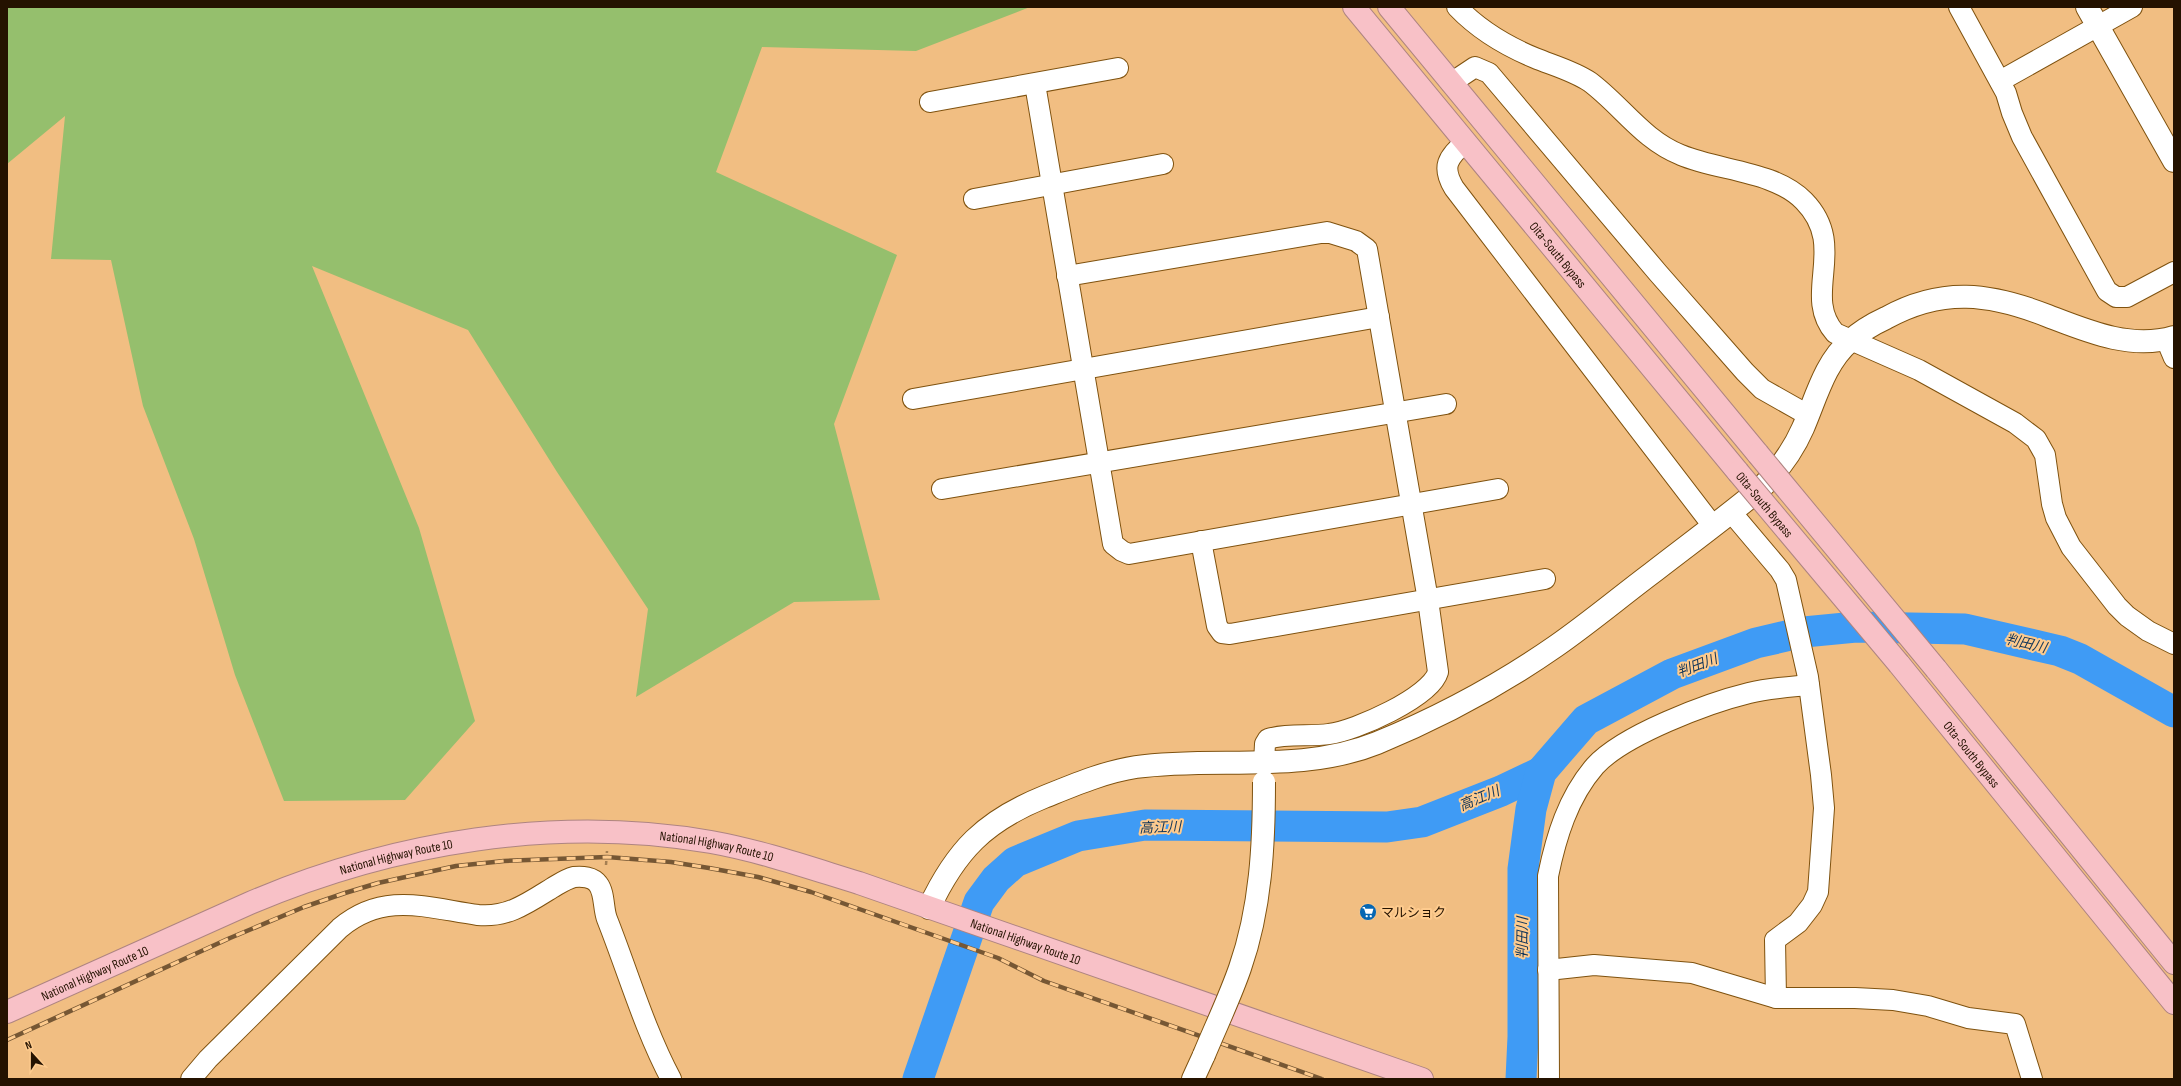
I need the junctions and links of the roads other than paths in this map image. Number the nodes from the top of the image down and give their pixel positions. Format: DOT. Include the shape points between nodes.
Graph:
graph roads {
  1 [pos="1354,7"];
  2 [pos="1389,7"];
  3 [pos="1457,7"];
  4 [pos="1959,7"];
  5 [pos="2087,7"];
  6 [pos="2132,7"];
  7 [pos="2098,26"];
  8 [pos="1118,68"];
  9 [pos="2000,81"];
  10 [pos="1451,83"];
  11 [pos="1035,84"];
  12 [pos="930,102"];
  13 [pos="1465,142"];
  14 [pos="2174,161"];
  15 [pos="1163,164"];
  16 [pos="1052,185"];
  17 [pos="974,199"];
  18 [pos="2174,272"];
  19 [pos="1067,276"];
  20 [pos="1379,317"];
  21 [pos="1850,341"];
  22 [pos="2171,345"];
  23 [pos="1083,369"];
  24 [pos="913,399"];
  25 [pos="1446,404"];
  26 [pos="1395,413"];
  27 [pos="1808,415"];
  28 [pos="1099,463"];
  29 [pos="942,489"];
  30 [pos="1498,489"];
  31 [pos="1411,504"];
  32 [pos="1731,512"];
  33 [pos="1713,526"];
  34 [pos="1201,541"];
  35 [pos="1545,579"];
  36 [pos="1428,600"];
  37 [pos="2174,644"];
  38 [pos="1809,681"];
  39 [pos="1264,772"];
  40 [pos="929,908"];
  41 [pos="2174,963"];
  42 [pos="1548,970"];
  43 [pos="1776,998"];
  44 [pos="2174,1003"];
  45 [pos="7,1012"];
  46 [pos="192,1079"];
  47 [pos="671,1079"];
  48 [pos="1193,1079"];
  49 [pos="1422,1079"];
  50 [pos="1549,1079"];
  51 [pos="2032,1079"];
  1 -- 13 [label="highway, Oita-South Bypass"];
  2 -- 10 [label="highway, Oita-South Bypass"];
  3 -- 21 [label="street" via="1484,31 1529,56 1590,82 1644,133 1666,148 1694,160 1782,185 1804,200 1819,222 1826,245 1822,312 1827,324 1835,333"];
  4 -- 9 [label="street"];
  5 -- 7 [label="street"];
  6 -- 7 [label="street"];
  7 -- 9 [label="street"];
  7 -- 14 [label="street"];
  8 -- 11 [label="street"];
  9 -- 18 [label="street" via="2022,137 2111,295 2127,297"];
  10 -- 27 [label="street" via="1475,67 1489,73 1745,372 1762,389"];
  10 -- 41 [label="highway, Oita-South Bypass, bridge" via="1936,669"];
  11 -- 12 [label="street"];
  11 -- 16 [label="street"];
  13 -- 33 [label="street" via="1452,155 1446,169 1454,188"];
  13 -- 44 [label="highway, Oita-South Bypass, bridge" via="1899,664"];
  15 -- 16 [label="street"];
  16 -- 17 [label="street"];
  16 -- 19 [label="street"];
  19 -- 20 [label="street" via="1327,232 1356,241 1367,249"];
  19 -- 23 [label="street"];
  20 -- 23 [label="street"];
  20 -- 26 [label="street"];
  21 -- 22 [label="street" via="1874,324 1915,304 1960,296 1989,298 2014,304 2100,335"];
  21 -- 27 [label="street" via="1835,357"];
  21 -- 37 [label="street" via="1919,370 2015,423 2036,439 2045,455 2056,518 2071,547 2127,616 2148,631"];
  23 -- 24 [label="street"];
  23 -- 28 [label="street"];
  25 -- 26 [label="street"];
  26 -- 28 [label="street"];
  26 -- 31 [label="street"];
  27 -- 32 [label="street" via="1797,441 1779,468 1760,489"];
  28 -- 29 [label="street"];
  28 -- 34 [label="street" via="1113,544 1122,551 1129,554"];
  30 -- 31 [label="street"];
  31 -- 34 [label="street"];
  31 -- 36 [label="street"];
  32 -- 33 [label="street"];
  32 -- 38 [label="street" via="1780,570 1790,592"];
  33 -- 39 [label="street" via="1557,645 1474,697 1398,734 1349,753"];
  34 -- 36 [label="street" via="1217,626 1222,633 1230,634"];
  35 -- 36 [label="street"];
  36 -- 39 [label="street" via="1438,665 1436,678 1428,688 1386,713 1344,731 1268,739 1264,744"];
  38 -- 42 [label="street" via="1716,703 1647,731 1619,746 1596,765 1579,787 1555,844 1548,876"];
  38 -- 43 [label="street" via="1824,808 1821,870 1818,892 1812,905 1798,922 1775,940"];
  39 -- 40 [label="street" via="1173,764 1124,769 1024,805 994,822 978,836 945,877"];
  39 -- 48 [label="street, bridge" via="1262,858 1252,924 1241,967"];
  40 -- 45 [label="highway, National Highway Route 10" via="852,881 743,849 682,838 608,832 525,834 409,852 341,870 279,891"];
  40 -- 49 [label="highway, National Highway Route 10"];
  42 -- 43 [label="street" via="1594,965 1692,973"];
  42 -- 50 [label="street"];
  43 -- 51 [label="street" via="1894,1000 1928,1006 1968,1018 2016,1024"];
  46 -- 47 [label="street" via="208,1059 340,928 363,912 408,904 498,916 572,878 589,877 598,884 606,915"];
}
